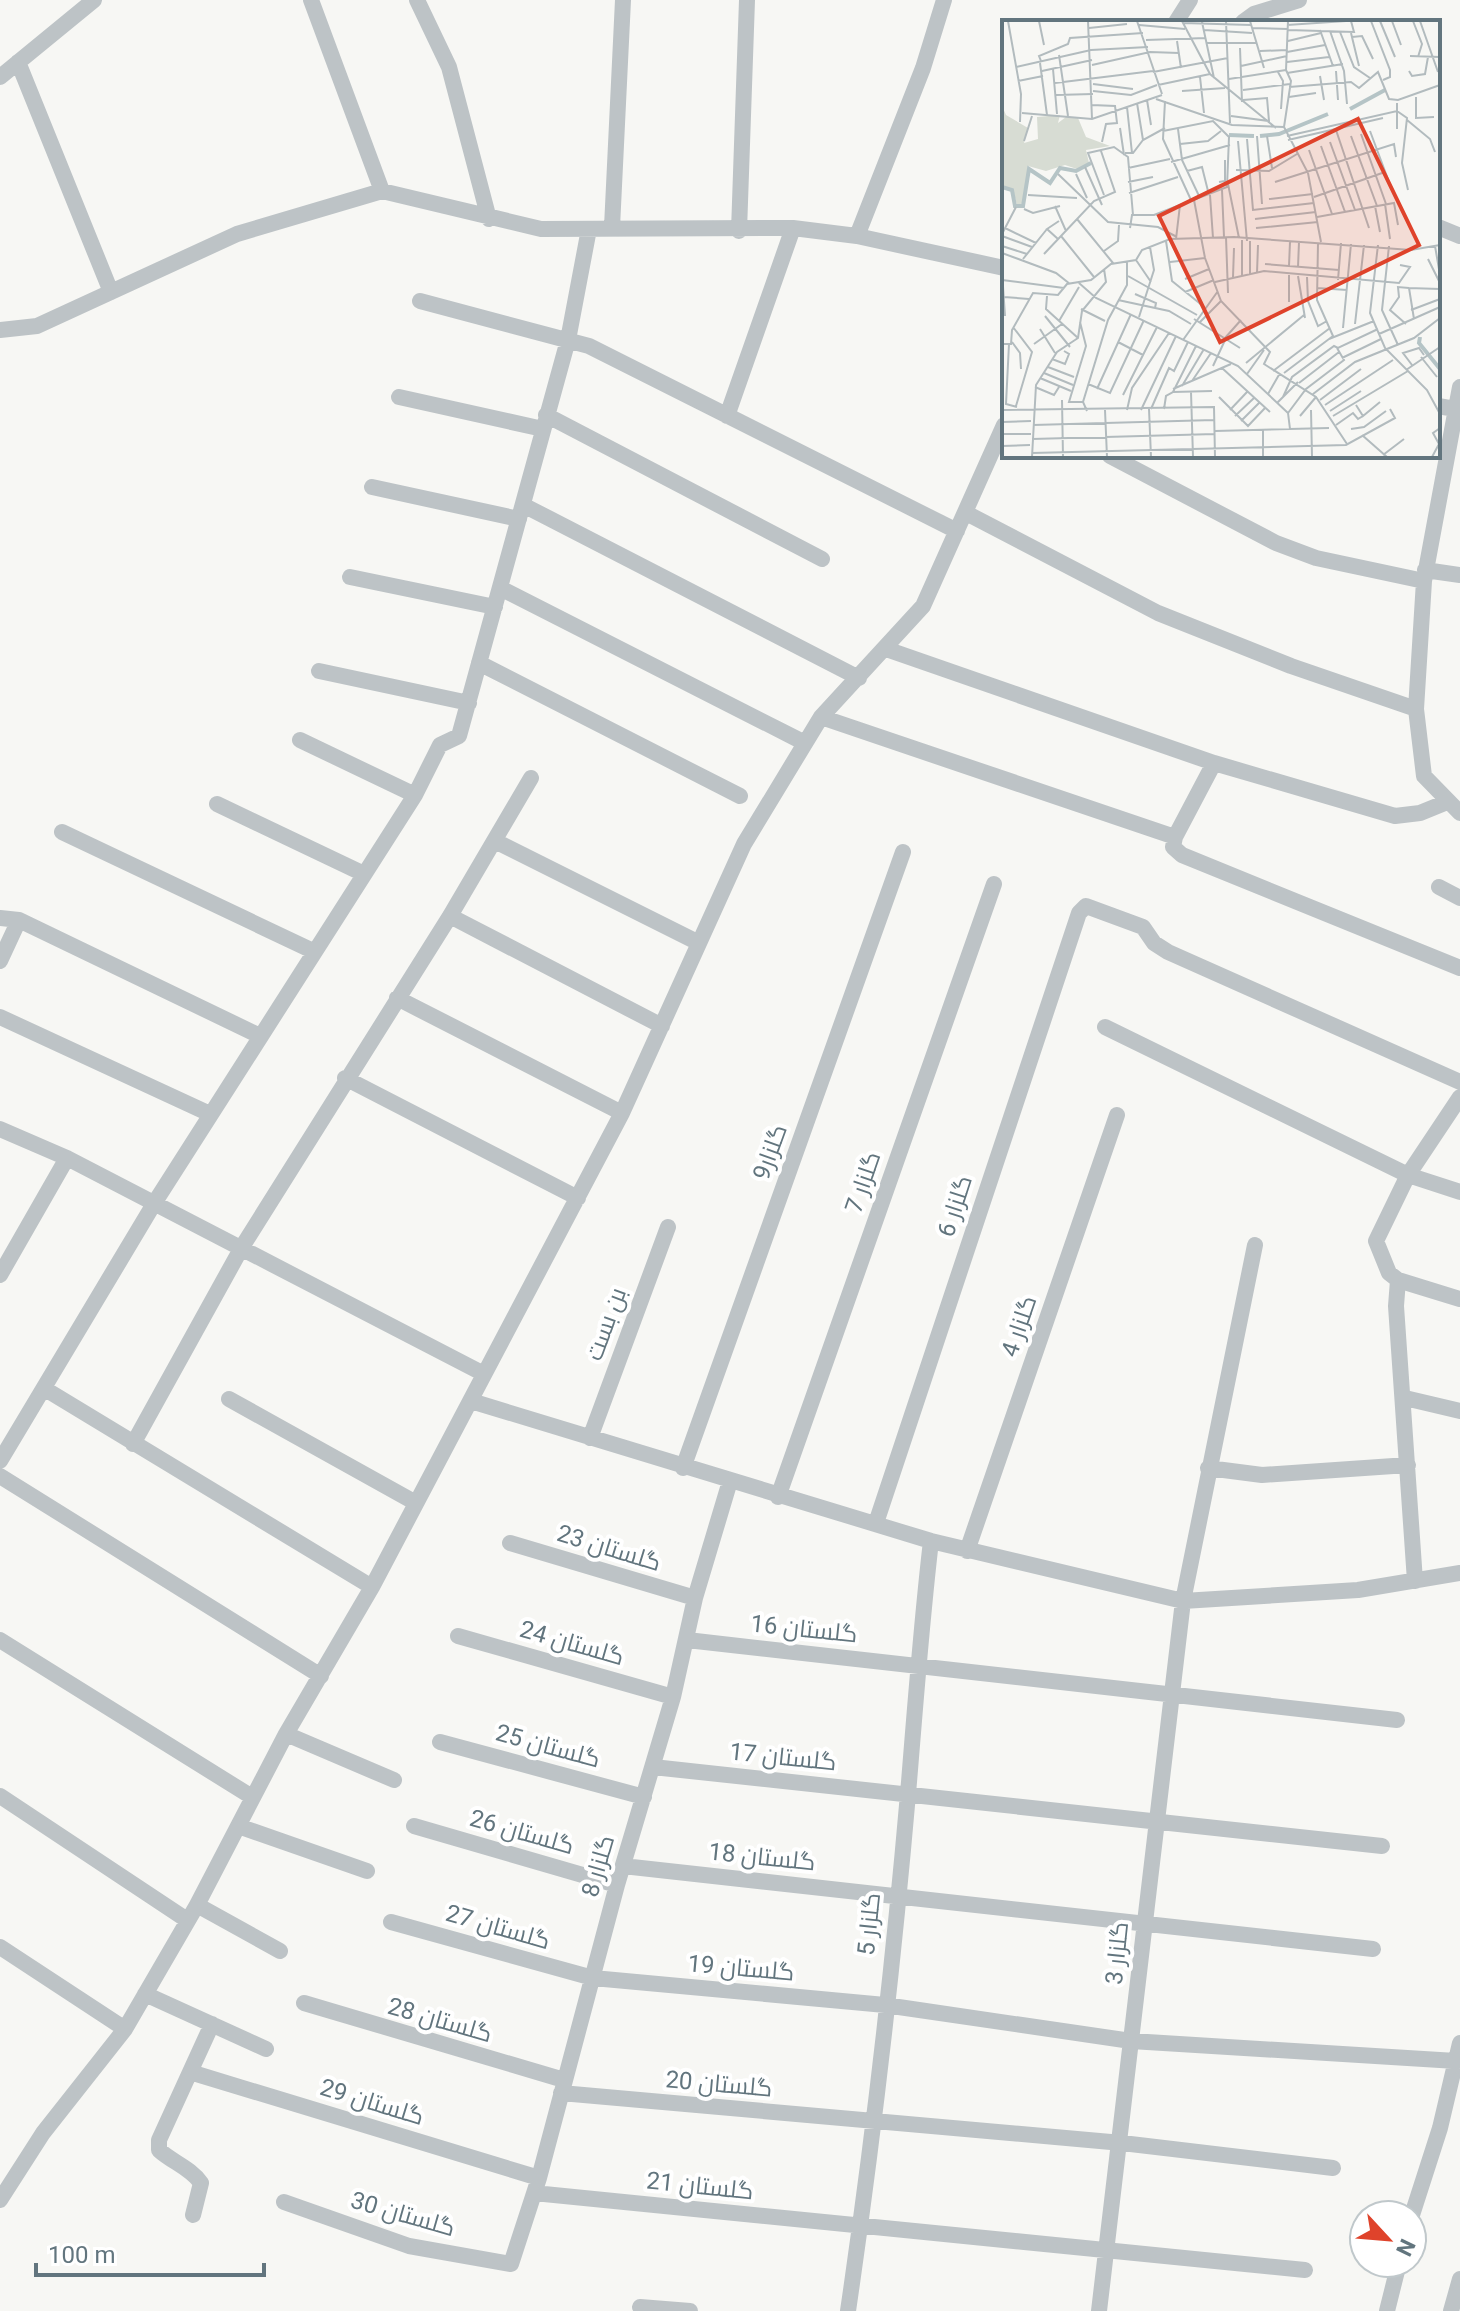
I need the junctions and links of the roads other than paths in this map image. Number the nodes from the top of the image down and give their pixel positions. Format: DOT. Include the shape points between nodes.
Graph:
graph roads {
  1 [pos="311,0"];
  2 [pos="417,0"];
  3 [pos="623,0"];
  4 [pos="747,0"];
  5 [pos="944,0"];
  6 [pos="1190,0"];
  7 [pos="1299,0"];
  8 [pos="84,3"];
  9 [pos="1177,20"];
  10 [pos="1246,20"];
  11 [pos="6,69"];
  12 [pos="382,191"];
  13 [pos="489,219"];
  14 [pos="612,227"];
  15 [pos="793,228"];
  16 [pos="1440,228"];
  17 [pos="589,229"];
  18 [pos="739,231"];
  19 [pos="857,236"];
  20 [pos="1460,236"];
  21 [pos="1002,268"];
  22 [pos="111,292"];
  23 [pos="420,301"];
  24 [pos="0,330"];
  25 [pos="568,340"];
  26 [pos="1460,387"];
  27 [pos="399,397"];
  28 [pos="1446,407"];
  29 [pos="727,416"];
  30 [pos="545,422"];
  31 [pos="1002,430"];
  32 [pos="1114,458"];
  33 [pos="1452,476"];
  34 [pos="372,487"];
  35 [pos="521,512"];
  36 [pos="966,513"];
  37 [pos="957,531"];
  38 [pos="822,559"];
  39 [pos="1424,575"];
  40 [pos="1460,575"];
  41 [pos="350,577"];
  42 [pos="500,588"];
  43 [pos="495,607"];
  44 [pos="886,649"];
  45 [pos="479,663"];
  46 [pos="319,671"];
  47 [pos="859,678"];
  48 [pos="469,703"];
  49 [pos="1416,709"];
  50 [pos="821,717"];
  51 [pos="300,740"];
  52 [pos="805,743"];
  53 [pos="1214,763"];
  54 [pos="531,778"];
  55 [pos="415,795"];
  56 [pos="740,796"];
  57 [pos="217,804"];
  58 [pos="1454,807"];
  59 [pos="62,832"];
  60 [pos="1175,837"];
  61 [pos="495,841"];
  62 [pos="903,852"];
  63 [pos="364,874"];
  64 [pos="994,884"];
  65 [pos="1439,887"];
  66 [pos="1460,898"];
  67 [pos="450,916"];
  68 [pos="0,918"];
  69 [pos="19,920"];
  70 [pos="699,943"];
  71 [pos="313,951"];
  72 [pos="0,961"];
  73 [pos="1460,968"];
  74 [pos="397,998"];
  75 [pos="0,1017"];
  76 [pos="662,1026"];
  77 [pos="1105,1027"];
  78 [pos="260,1036"];
  79 [pos="345,1078"];
  80 [pos="1460,1082"];
  81 [pos="1460,1097"];
  82 [pos="622,1113"];
  83 [pos="210,1114"];
  84 [pos="1117,1115"];
  85 [pos="0,1129"];
  86 [pos="67,1158"];
  87 [pos="1408,1175"];
  88 [pos="1460,1192"];
  89 [pos="578,1198"];
  90 [pos="155,1202"];
  91 [pos="668,1227"];
  92 [pos="1255,1245"];
  93 [pos="242,1247"];
  94 [pos="0,1275"];
  95 [pos="1398,1280"];
  96 [pos="1460,1299"];
  97 [pos="484,1374"];
  98 [pos="45,1389"];
  99 [pos="1405,1398"];
  100 [pos="229,1399"];
  101 [pos="471,1401"];
  102 [pos="1460,1411"];
  103 [pos="590,1438"];
  104 [pos="133,1444"];
  105 [pos="0,1461"];
  106 [pos="1408,1465"];
  107 [pos="683,1468"];
  108 [pos="1208,1468"];
  109 [pos="0,1476"];
  110 [pos="730,1481"];
  111 [pos="778,1497"];
  112 [pos="416,1503"];
  113 [pos="876,1523"];
  114 [pos="931,1541"];
  115 [pos="510,1543"];
  116 [pos="967,1551"];
  117 [pos="1460,1573"];
  118 [pos="1415,1581"];
  119 [pos="372,1587"];
  120 [pos="695,1598"];
  121 [pos="1183,1601"];
  122 [pos="458,1636"];
  123 [pos="0,1640"];
  124 [pos="687,1640"];
  125 [pos="916,1666"];
  126 [pos="321,1676"];
  127 [pos="1170,1695"];
  128 [pos="673,1697"];
  129 [pos="1397,1720"];
  130 [pos="286,1734"];
  131 [pos="440,1742"];
  132 [pos="653,1767"];
  133 [pos="394,1780"];
  134 [pos="908,1794"];
  135 [pos="0,1796"];
  136 [pos="252,1797"];
  137 [pos="644,1797"];
  138 [pos="1156,1823"];
  139 [pos="238,1826"];
  140 [pos="414,1826"];
  141 [pos="1382,1846"];
  142 [pos="623,1866"];
  143 [pos="367,1871"];
  144 [pos="617,1885"];
  145 [pos="897,1896"];
  146 [pos="197,1905"];
  147 [pos="187,1920"];
  148 [pos="391,1922"];
  149 [pos="1144,1924"];
  150 [pos="0,1947"];
  151 [pos="1373,1949"];
  152 [pos="280,1951"];
  153 [pos="593,1978"];
  154 [pos="145,1994"];
  155 [pos="304,2003"];
  156 [pos="885,2005"];
  157 [pos="212,2024"];
  158 [pos="125,2029"];
  159 [pos="1131,2041"];
  160 [pos="1460,2043"];
  161 [pos="266,2049"];
  162 [pos="1456,2061"];
  163 [pos="190,2072"];
  164 [pos="562,2087"];
  165 [pos="872,2122"];
  166 [pos="1122,2143"];
  167 [pos="1333,2168"];
  168 [pos="537,2186"];
  169 [pos="1417,2199"];
  170 [pos="0,2200"];
  171 [pos="284,2202"];
  172 [pos="193,2215"];
  173 [pos="860,2227"];
  174 [pos="1107,2251"];
  175 [pos="511,2264"];
  176 [pos="1305,2270"];
  177 [pos="1395,2279"];
  178 [pos="1460,2279"];
  179 [pos="640,2307"];
  180 [pos="690,2311"];
  181 [pos="848,2311"];
  182 [pos="1099,2311"];
  183 [pos="1387,2311"];
  184 [pos="1451,2311"];
  1 -- 12 [label="street"];
  2 -- 13 [label="street" via="449,67"];
  3 -- 14 [label="street"];
  4 -- 18 [label="street"];
  5 -- 19 [label="street"];
  6 -- 9 [label="street"];
  7 -- 10 [label="street"];
  8 -- 11 [label="street"];
  11 -- 22 [label="street"];
  12 -- 13 [label="street"];
  12 -- 22 [label="street" via="237,234"];
  13 -- 17 [label="street" via="541,229"];
  14 -- 17 [label="street"];
  14 -- 18 [label="street"];
  15 -- 18 [label="street"];
  15 -- 19 [label="street"];
  15 -- 29 [label="street"];
  16 -- 20 [label="street"];
  17 -- 25 [label="street"];
  19 -- 21 [label="street"];
  22 -- 24 [label="street" via="37,326"];
  23 -- 25 [label="street"];
  25 -- 29 [label="street"];
  25 -- 30 [label="street"];
  26 -- 28 [label="street"];
  27 -- 30 [label="street"];
  28 -- 33 [label="street"];
  29 -- 37 [label="street"];
  30 -- 35 [label="street"];
  30 -- 38 [label="street"];
  31 -- 36 [label="street"];
  32 -- 39 [label="street" via="1276,543 1316,558"];
  33 -- 39 [label="street"];
  34 -- 35 [label="street"];
  35 -- 42 [label="street"];
  35 -- 47 [label="street"];
  36 -- 37 [label="street"];
  36 -- 49 [label="street" via="1158,613"];
  37 -- 44 [label="street" via="923,606"];
  39 -- 40 [label="street"];
  39 -- 49 [label="street"];
  41 -- 43 [label="street"];
  42 -- 43 [label="street"];
  42 -- 52 [label="street"];
  43 -- 45 [label="street"];
  44 -- 47 [label="street"];
  44 -- 53 [label="street"];
  45 -- 48 [label="street"];
  45 -- 56 [label="street"];
  46 -- 48 [label="street"];
  47 -- 50 [label="street"];
  48 -- 55 [label="street" via="459,736 440,745"];
  49 -- 58 [label="street" via="1424,776"];
  50 -- 52 [label="street"];
  50 -- 60 [label="street"];
  51 -- 55 [label="street"];
  52 -- 70 [label="street" via="744,844"];
  53 -- 58 [label="street" via="1395,816"];
  53 -- 60 [label="street"];
  54 -- 61 [label="street"];
  55 -- 63 [label="street"];
  57 -- 63 [label="street"];
  59 -- 71 [label="street"];
  60 -- 73 [label="street" via="1173,847 1182,855"];
  61 -- 67 [label="street"];
  61 -- 70 [label="street"];
  62 -- 107 [label="street, گلزار9"];
  63 -- 71 [label="street"];
  64 -- 111 [label="street, گلزار 7"];
  65 -- 66 [label="street"];
  67 -- 74 [label="street"];
  67 -- 76 [label="street"];
  68 -- 69 [label="street"];
  69 -- 72 [label="street"];
  69 -- 78 [label="street"];
  70 -- 76 [label="street"];
  71 -- 78 [label="street"];
  74 -- 79 [label="street"];
  74 -- 82 [label="street"];
  75 -- 83 [label="street"];
  76 -- 82 [label="street"];
  77 -- 87 [label="street"];
  78 -- 83 [label="street"];
  79 -- 89 [label="street"];
  79 -- 93 [label="street"];
  80 -- 113 [label="street, گلزار 6" via="1168,952 1143,927 1086,906 1046,1004"];
  81 -- 87 [label="street"];
  82 -- 89 [label="street"];
  83 -- 90 [label="street"];
  84 -- 116 [label="street, گلزار 4"];
  85 -- 86 [label="street"];
  86 -- 90 [label="street"];
  86 -- 94 [label="street"];
  87 -- 88 [label="street"];
  87 -- 95 [label="street" via="1376,1241 1389,1273"];
  89 -- 97 [label="street"];
  90 -- 93 [label="street"];
  90 -- 98 [label="street"];
  91 -- 103 [label="street, بن بست"];
  92 -- 108 [label="street, گلزار 3"];
  93 -- 97 [label="street"];
  93 -- 104 [label="street"];
  95 -- 96 [label="street"];
  95 -- 99 [label="street"];
  97 -- 101 [label="street"];
  98 -- 104 [label="street"];
  98 -- 105 [label="street"];
  99 -- 102 [label="street"];
  99 -- 106 [label="street"];
  100 -- 112 [label="street"];
  101 -- 103 [label="street"];
  101 -- 112 [label="street"];
  103 -- 107 [label="street"];
  104 -- 119 [label="street"];
  106 -- 108 [label="street" via="1262,1475"];
  106 -- 118 [label="street"];
  107 -- 110 [label="street"];
  108 -- 121 [label="street, گلزار 3"];
  109 -- 126 [label="street"];
  110 -- 111 [label="street"];
  110 -- 120 [label="street, گلزار 8"];
  111 -- 113 [label="street"];
  112 -- 119 [label="street"];
  113 -- 114 [label="street"];
  114 -- 116 [label="street"];
  114 -- 125 [label="street, گلزار 5"];
  115 -- 120 [label="street, گلستان 23"];
  116 -- 121 [label="street"];
  117 -- 118 [label="street"];
  118 -- 121 [label="street" via="1358,1590"];
  119 -- 126 [label="street"];
  120 -- 124 [label="street, گلزار 8"];
  121 -- 127 [label="street, گلزار 3"];
  122 -- 128 [label="street, گلستان 24"];
  123 -- 136 [label="street"];
  124 -- 125 [label="street, گلستان 16"];
  124 -- 128 [label="street, گلزار 8"];
  125 -- 127 [label="street, گلستان 16"];
  125 -- 134 [label="street, گلزار 5"];
  126 -- 130 [label="street"];
  127 -- 129 [label="street, گلستان 16"];
  127 -- 138 [label="street, گلزار 3"];
  128 -- 132 [label="street, گلزار 8"];
  130 -- 133 [label="street"];
  130 -- 136 [label="street"];
  131 -- 137 [label="street, گلستان 25"];
  132 -- 134 [label="street, گلستان 17"];
  132 -- 137 [label="street, گلزار 8"];
  134 -- 138 [label="street, گلستان 17"];
  134 -- 145 [label="street, گلزار 5"];
  135 -- 147 [label="street"];
  136 -- 139 [label="street"];
  137 -- 142 [label="street, گلزار 8"];
  138 -- 141 [label="street, گلستان 17"];
  138 -- 149 [label="street, گلزار 3"];
  139 -- 143 [label="street"];
  139 -- 146 [label="street"];
  140 -- 144 [label="street, گلستان 26"];
  142 -- 144 [label="street, گلزار 8"];
  142 -- 145 [label="street, گلستان 18"];
  144 -- 153 [label="street, گلزار 8"];
  145 -- 149 [label="street, گلستان 18"];
  145 -- 156 [label="street, گلزار 5"];
  146 -- 147 [label="street"];
  146 -- 152 [label="street"];
  147 -- 154 [label="street"];
  148 -- 153 [label="street, گلستان 27"];
  149 -- 151 [label="street, گلستان 18"];
  149 -- 159 [label="street, گلزار 3"];
  150 -- 158 [label="street"];
  153 -- 156 [label="street, گلستان 19"];
  153 -- 164 [label="street, گلزار 8"];
  154 -- 157 [label="street"];
  154 -- 158 [label="street"];
  155 -- 164 [label="street, گلستان 28"];
  156 -- 159 [label="street, گلستان 19"];
  156 -- 165 [label="street, گلزار 5"];
  157 -- 161 [label="street"];
  157 -- 163 [label="street"];
  158 -- 170 [label="street" via="43,2133"];
  159 -- 162 [label="street, گلستان 19"];
  159 -- 166 [label="street, گلزار 3"];
  160 -- 162 [label="street"];
  162 -- 169 [label="street"];
  163 -- 168 [label="street, گلستان 29"];
  163 -- 172 [label="street" via="159,2150 201,2183"];
  164 -- 165 [label="street, گلستان 20"];
  164 -- 168 [label="street, گلزار 8"];
  165 -- 166 [label="street, گلستان 20"];
  165 -- 173 [label="street, گلزار 5"];
  166 -- 167 [label="street, گلستان 20"];
  166 -- 174 [label="street, گلزار 3"];
  168 -- 173 [label="street, گلستان 21"];
  168 -- 175 [label="street, گلزار 8"];
  171 -- 175 [label="street, گلستان 30" via="409,2246"];
  173 -- 174 [label="street, گلستان 21"];
  173 -- 181 [label="street, گلزار 5"];
  174 -- 176 [label="street, گلستان 21"];
  174 -- 182 [label="street, گلزار 3"];
  177 -- 183 [label="street"];
  178 -- 184 [label="street"];
  179 -- 180 [label="street"];
}
